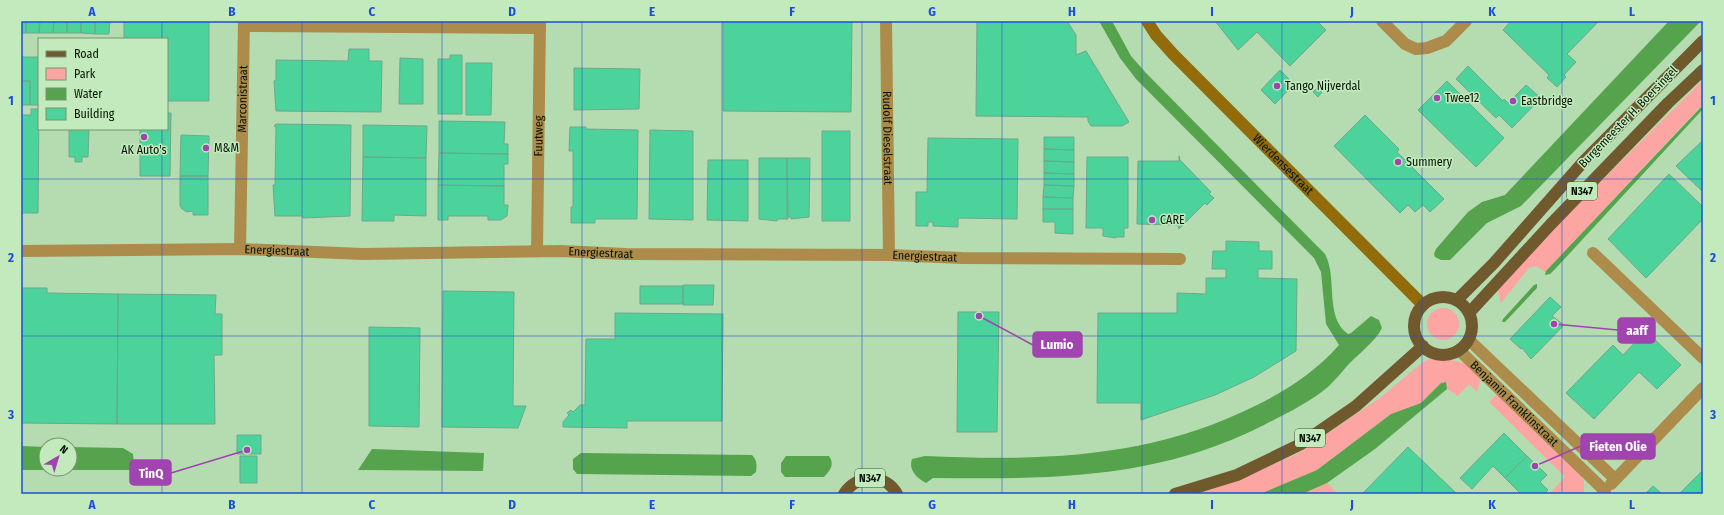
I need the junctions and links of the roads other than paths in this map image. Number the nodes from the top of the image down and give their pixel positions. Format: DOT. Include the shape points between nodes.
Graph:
graph roads {
  1 [pos="886,21"];
  2 [pos="1147,21"];
  3 [pos="1382,21"];
  4 [pos="1466,21"];
  5 [pos="244,24"];
  6 [pos="540,25"];
  7 [pos="1703,41"];
  8 [pos="1703,70"];
  9 [pos="240,249"];
  10 [pos="21,250"];
  11 [pos="537,251"];
  12 [pos="1593,253"];
  13 [pos="888,255"];
  14 [pos="1180,259"];
  15 [pos="1457,300"];
  16 [pos="1423,305"];
  17 [pos="1469,313"];
  18 [pos="1468,340"];
  19 [pos="1423,346"];
  20 [pos="1459,350"];
  21 [pos="1703,358"];
  22 [pos="1703,388"];
  23 [pos="1615,479"];
  24 [pos="1603,492"];
  25 [pos="844,494"];
  26 [pos="897,494"];
  27 [pos="1175,494"];
  1 -- 13 [label="street, Rudolf Dieselstraat"];
  2 -- 16 [label="street, Wierdensestraat" via="1173,54"];
  3 -- 4 [label="street" via="1405,44 1416,49 1446,41"];
  5 -- 6 [label="street"];
  5 -- 9 [label="street, Marconistraat"];
  6 -- 11 [label="street, Fuutweg"];
  7 -- 15 [label="main road, Burgemeester H. Boersingel / N347" via="1584,161 1489,269"];
  8 -- 17 [label="main road, Burgemeester H. Boersingel / N347" via="1551,224"];
  9 -- 10 [label="street, Energiestraat"];
  9 -- 11 [label="street, Energiestraat" via="363,254"];
  11 -- 13 [label="street, Energiestraat"];
  12 -- 21 [label="street"];
  13 -- 14 [label="street, Energiestraat"];
  15 -- 16 [label="main road" via="1440,297"];
  15 -- 17 [label="main road"];
  16 -- 19 [label="main road" via="1415,323 1416,332"];
  17 -- 18 [label="main road" via="1472,328"];
  18 -- 20 [label="main road"];
  18 -- 23 [label="street, Benjamin Franklinstraat"];
  19 -- 20 [label="main road" via="1441,354 1451,354"];
  19 -- 27 [label="main road, N347" via="1356,406 1301,444 1237,476"];
  20 -- 24 [label="street, Benjamin Franklinstraat"];
  22 -- 23 [label="street"];
  23 -- 24 [label="street"];
  25 -- 26 [label="main road, N347" via="858,481 871,478 884,482"];
}
